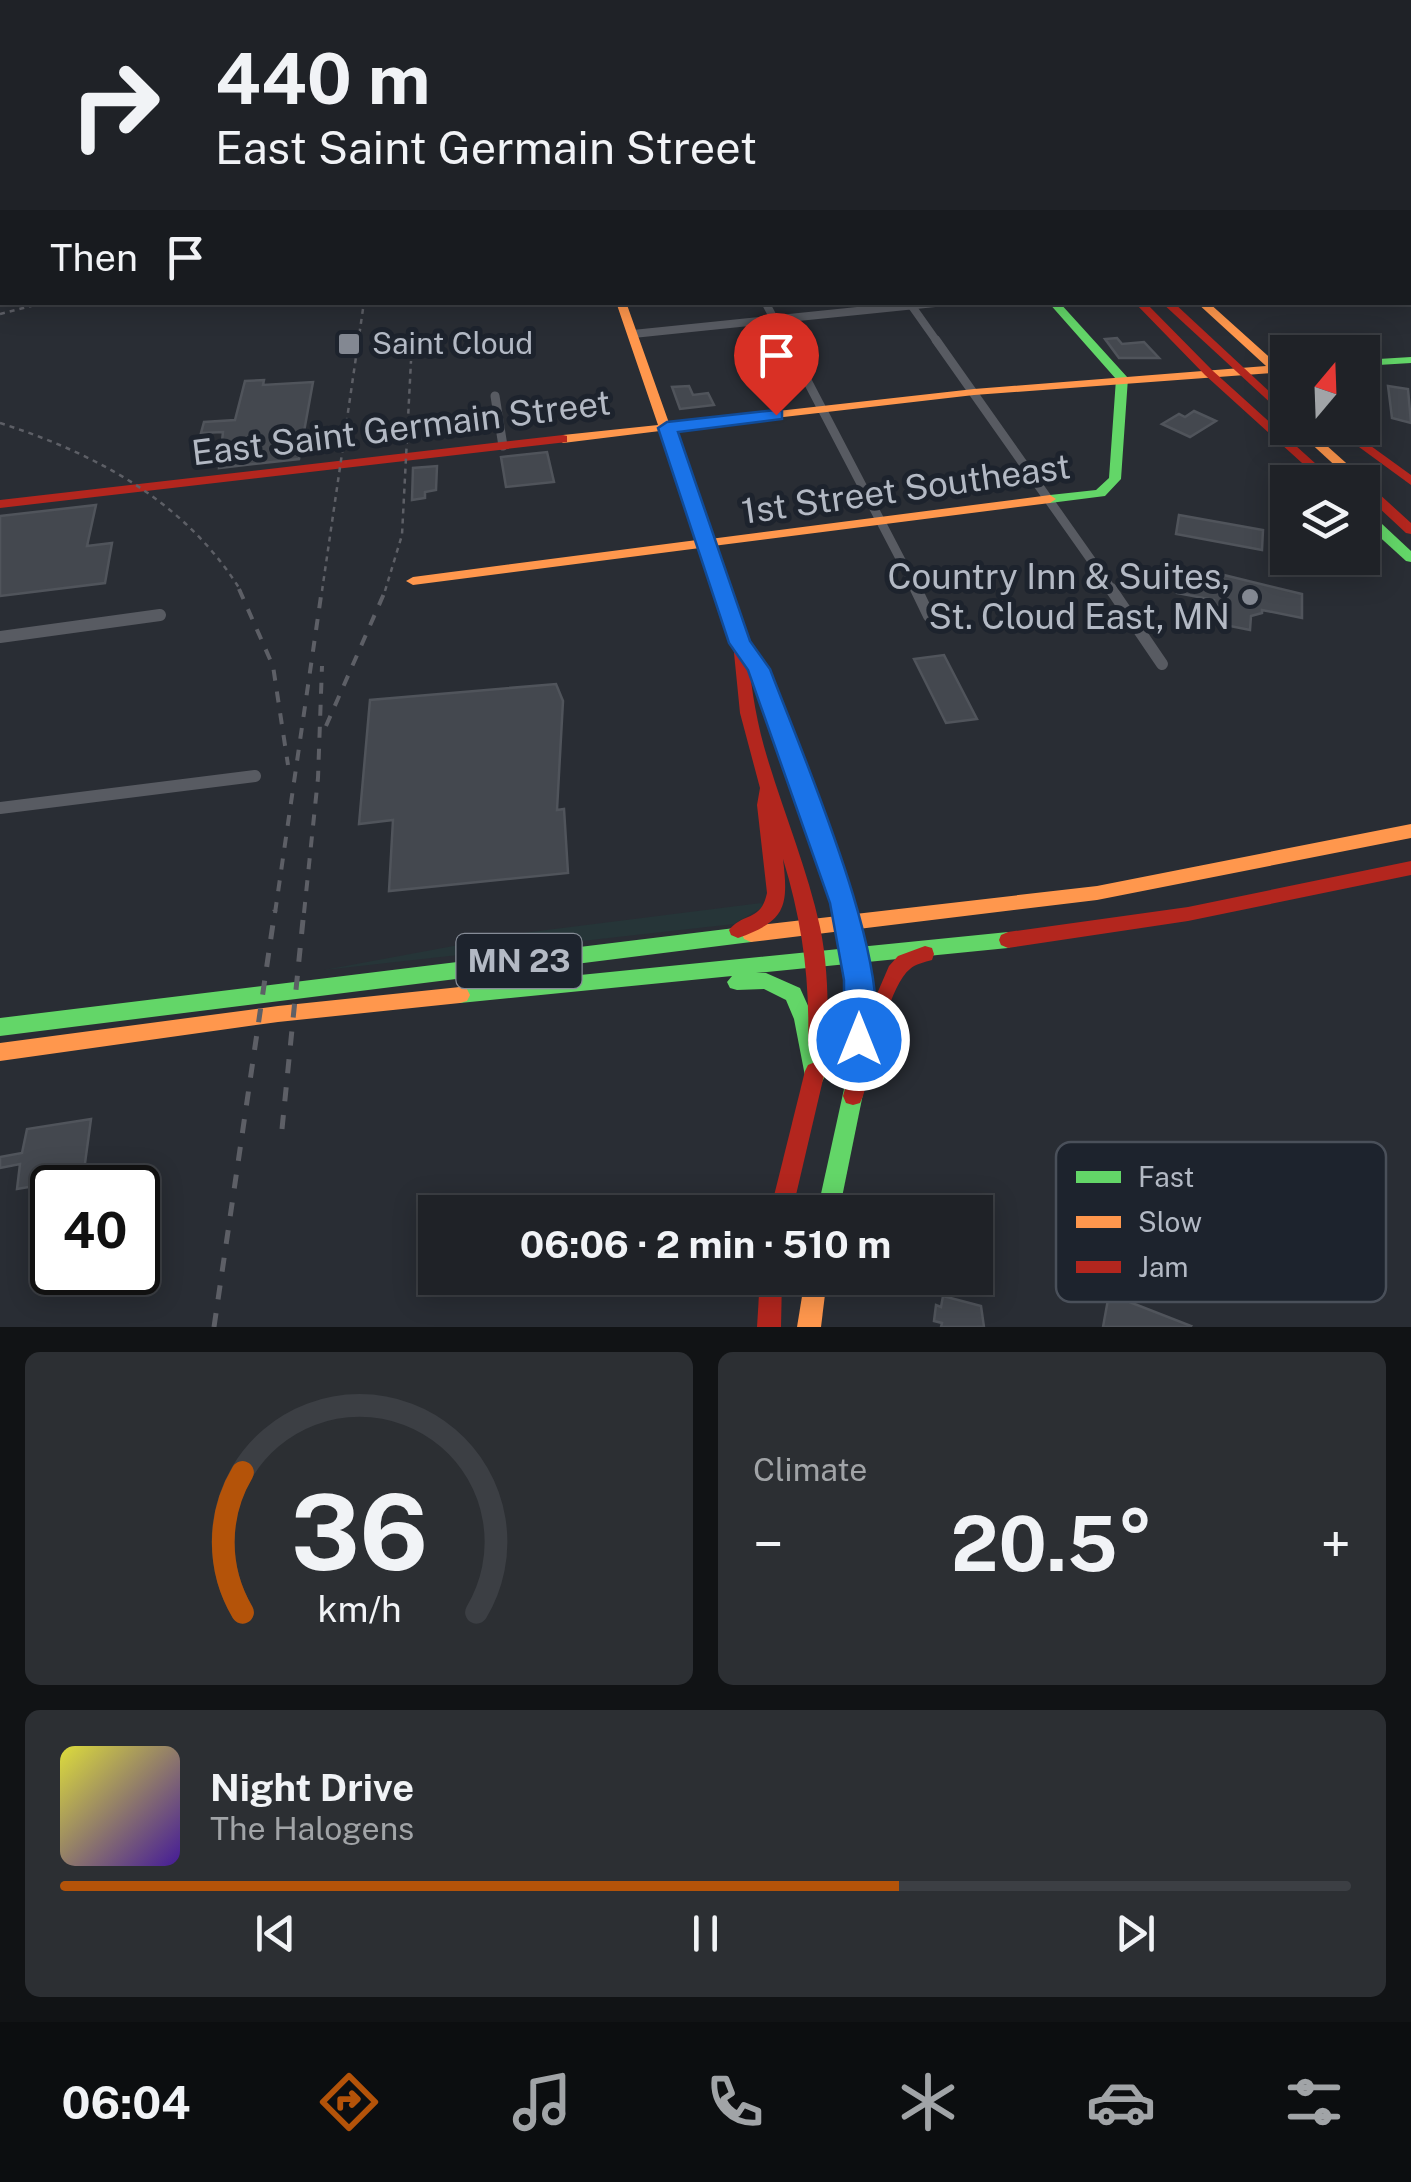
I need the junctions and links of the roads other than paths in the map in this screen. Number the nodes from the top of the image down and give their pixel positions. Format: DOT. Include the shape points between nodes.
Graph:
graph roads {
  1 [pos="623,305"];
  2 [pos="767,305"];
  3 [pos="902,305"];
  4 [pos="911,305"];
  5 [pos="1056,305"];
  6 [pos="1142,305"];
  7 [pos="1169,305"];
  8 [pos="1205,305"];
  9 [pos="775,320"];
  10 [pos="633,334"];
  11 [pos="1411,360"];
  12 [pos="1270,361"];
  13 [pos="1380,362"];
  14 [pos="1240,372"];
  15 [pos="1270,372"];
  16 [pos="1209,373"];
  17 [pos="1122,378"];
  18 [pos="974,392"];
  19 [pos="495,396"];
  20 [pos="1270,400"];
  21 [pos="822,410"];
  22 [pos="667,428"];
  23 [pos="1319,445"];
  24 [pos="1360,445"];
  25 [pos="503,446"];
  26 [pos="1311,465"];
  27 [pos="1340,465"];
  28 [pos="1411,481"];
  29 [pos="1052,500"];
  30 [pos="1380,501"];
  31 [pos="0,504"];
  32 [pos="884,521"];
  33 [pos="1380,530"];
  34 [pos="1411,530"];
  35 [pos="707,545"];
  36 [pos="1411,558"];
  37 [pos="413,580"];
  38 [pos="160,614"];
  39 [pos="929,616"];
  40 [pos="0,637"];
  41 [pos="740,643"];
  42 [pos="1162,664"];
  43 [pos="255,776"];
  44 [pos="766,792"];
  45 [pos="0,808"];
  46 [pos="1405,832"];
  47 [pos="1411,848"];
  48 [pos="1411,868"];
  49 [pos="848,924"];
  50 [pos="810,928"];
  51 [pos="724,937"];
  52 [pos="954,946"];
  53 [pos="856,958"];
  54 [pos="815,962"];
  55 [pos="590,982"];
  56 [pos="0,1027"];
  57 [pos="0,1052"];
  58 [pos="815,1076"];
  59 [pos="853,1096"];
  60 [pos="786,1195"];
  61 [pos="832,1195"];
  62 [pos="770,1295"];
  63 [pos="814,1295"];
  64 [pos="769,1327"];
  65 [pos="809,1327"];
  1 -- 10 [label="main road"];
  2 -- 9 [label="street"];
  3 -- 9 [label="street"];
  4 -- 18 [label="street"];
  5 -- 17 [label="main road"];
  6 -- 16 [label="main road"];
  7 -- 14 [label="main road"];
  8 -- 12 [label="main road"];
  9 -- 10 [label="street"];
  9 -- 21 [label="street"];
  10 -- 22 [label="main road"];
  11 -- 13 [label="main road"];
  14 -- 15 [label="main road, East Saint Germain Street"];
  14 -- 16 [label="main road, East Saint Germain Street"];
  14 -- 20 [label="main road"];
  16 -- 17 [label="main road, East Saint Germain Street"];
  16 -- 26 [label="main road"];
  17 -- 18 [label="main road, East Saint Germain Street"];
  17 -- 29 [label="main road, 1st Street Southeast" via="1115,479 1108,488"];
  18 -- 21 [label="main road, East Saint Germain Street"];
  18 -- 29 [label="street"];
  19 -- 25 [label="street"];
  21 -- 22 [label="main road, East Saint Germain Street"];
  21 -- 32 [label="street"];
  22 -- 25 [label="main road, East Saint Germain Street"];
  22 -- 35 [label="main road"];
  23 -- 27 [label="main road"];
  24 -- 28 [label="main road"];
  25 -- 31 [label="main road, East Saint Germain Street"];
  29 -- 32 [label="main road, 1st Street Southeast"];
  29 -- 42 [label="street"];
  30 -- 34 [label="main road"];
  32 -- 35 [label="main road, 1st Street Southeast"];
  32 -- 39 [label="street"];
  33 -- 36 [label="main road"];
  35 -- 37 [label="main road, 1st Street Southeast"];
  35 -- 41 [label="main road"];
  38 -- 40 [label="street"];
  41 -- 44 [label="main road" via="738,672"];
  41 -- 49 [label="main road" via="759,669"];
  43 -- 45 [label="street"];
  44 -- 50 [label="main road"];
  44 -- 51 [label="main road" via="760,811 776,876 774,908"];
  46 -- 47 [label="main road"];
  46 -- 49 [label="main road, MN 23" via="1097,892"];
  48 -- 52 [label="main road, MN 23" via="1224,908"];
  49 -- 50 [label="main road, MN 23"];
  49 -- 53 [label="main road"];
  50 -- 51 [label="main road, MN 23"];
  50 -- 54 [label="main road"];
  51 -- 56 [label="main road, MN 23"];
  52 -- 53 [label="main road, MN 23"];
  52 -- 59 [label="main road" via="913,957 892,974"];
  53 -- 54 [label="main road, MN 23"];
  53 -- 59 [label="main road" via="861,1013"];
  54 -- 55 [label="main road, MN 23"];
  54 -- 58 [label="main road"];
  55 -- 57 [label="main road, MN 23" via="328,1008"];
  55 -- 58 [label="main road" via="634,990 776,984 793,994 804,1019"];
  58 -- 60 [label="main road"];
  59 -- 61 [label="main road"];
  62 -- 64 [label="main road"];
  63 -- 65 [label="main road"];
}
